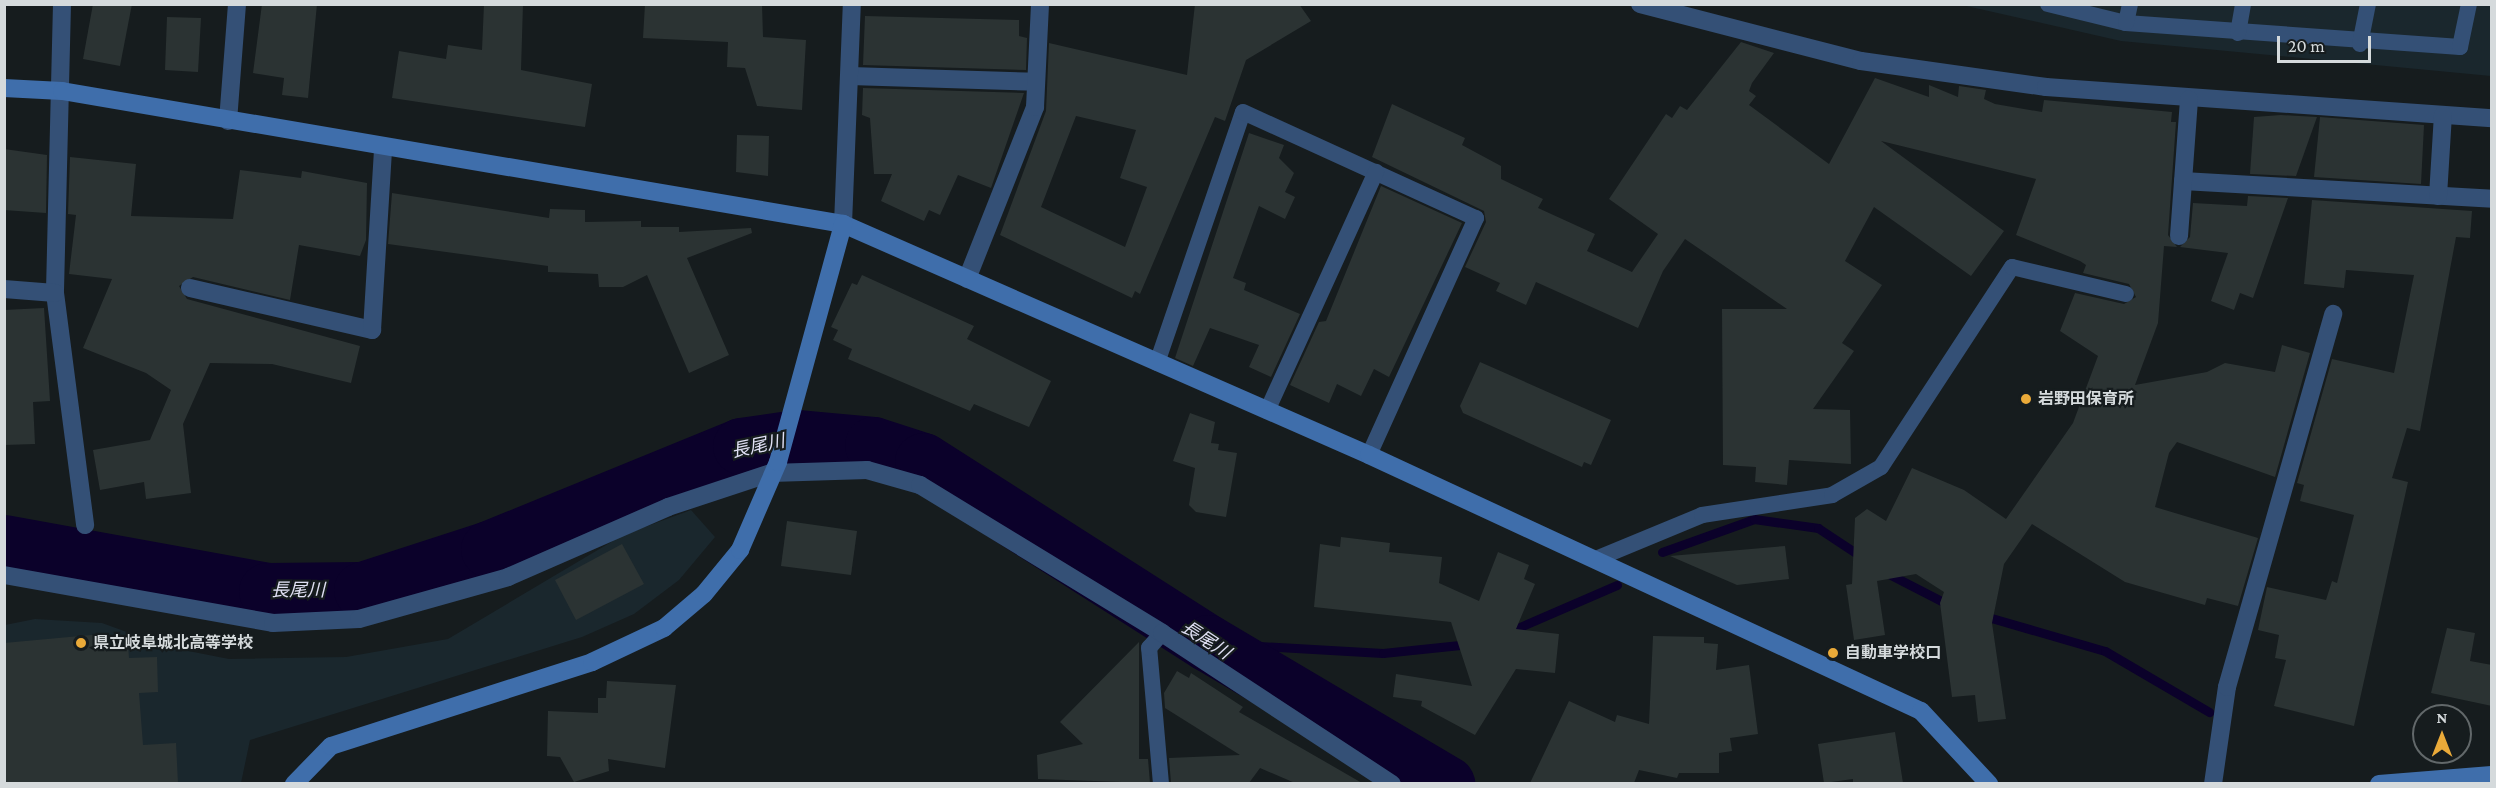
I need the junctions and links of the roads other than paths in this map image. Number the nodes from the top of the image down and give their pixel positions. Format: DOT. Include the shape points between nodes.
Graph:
graph roads {
  1 [pos="62,4"];
  2 [pos="237,4"];
  3 [pos="852,4"];
  4 [pos="1040,4"];
  5 [pos="1640,4"];
  6 [pos="2048,4"];
  7 [pos="2130,4"];
  8 [pos="2243,4"];
  9 [pos="2368,4"];
  10 [pos="2469,4"];
  11 [pos="2126,23"];
  12 [pos="2238,33"];
  13 [pos="2360,44"];
  14 [pos="850,76"];
  15 [pos="1036,82"];
  16 [pos="4,88"];
  17 [pos="62,90"];
  18 [pos="2190,99"];
  19 [pos="2443,116"];
  20 [pos="2492,118"];
  21 [pos="228,121"];
  22 [pos="383,148"];
  23 [pos="1376,172"];
  24 [pos="2183,181"];
  25 [pos="2438,196"];
  26 [pos="2492,199"];
  27 [pos="843,224"];
  28 [pos="2179,236"];
  29 [pos="967,279"];
  30 [pos="190,288"];
  31 [pos="4,289"];
  32 [pos="55,293"];
  33 [pos="2126,294"];
  34 [pos="2333,314"];
  35 [pos="1157,363"];
  36 [pos="1267,411"];
  37 [pos="1369,455"];
  38 [pos="774,468"];
  39 [pos="85,525"];
  40 [pos="1596,559"];
  41 [pos="4,575"];
  42 [pos="1162,633"];
  43 [pos="2492,775"];
  44 [pos="294,783"];
  45 [pos="1161,783"];
  46 [pos="1392,783"];
  47 [pos="1989,783"];
  48 [pos="2212,783"];
  49 [pos="2379,783"];
  1 -- 17 [label="street"];
  2 -- 21 [label="street"];
  3 -- 14 [label="street"];
  4 -- 15 [label="street"];
  5 -- 18 [label="street" via="1860,61 2046,87"];
  6 -- 11 [label="lane"];
  7 -- 11 [label="lane"];
  8 -- 12 [label="lane"];
  9 -- 13 [label="lane"];
  10 -- 13 [label="lane" via="2460,47"];
  11 -- 12 [label="lane"];
  12 -- 13 [label="lane"];
  14 -- 15 [label="street"];
  14 -- 27 [label="street"];
  15 -- 29 [label="street" via="1035,107"];
  16 -- 17 [label="street"];
  17 -- 21 [label="street"];
  17 -- 32 [label="street"];
  18 -- 19 [label="street"];
  18 -- 24 [label="street"];
  19 -- 20 [label="street"];
  19 -- 25 [label="street"];
  21 -- 22 [label="street"];
  22 -- 27 [label="street" via="754,205"];
  22 -- 30 [label="street" via="372,330"];
  23 -- 35 [label="lane" via="1243,112"];
  23 -- 36 [label="lane"];
  23 -- 37 [label="lane" via="1476,218"];
  24 -- 25 [label="street"];
  24 -- 28 [label="street"];
  25 -- 26 [label="street"];
  27 -- 29 [label="street"];
  27 -- 38 [label="street"];
  29 -- 35 [label="street"];
  31 -- 32 [label="street"];
  32 -- 39 [label="street"];
  33 -- 40 [label="lane" via="2012,267 1881,467 1832,495 1702,514"];
  34 -- 48 [label="street" via="2227,687"];
  35 -- 36 [label="street"];
  36 -- 37 [label="street"];
  37 -- 40 [label="street"];
  38 -- 41 [label="street" via="668,507 508,577 359,619 273,623"];
  38 -- 42 [label="street" via="867,470 920,485"];
  38 -- 44 [label="street" via="740,550 704,594 664,628 592,662 331,746"];
  40 -- 47 [label="street" via="1921,711"];
  42 -- 45 [label="lane" via="1149,648"];
  42 -- 46 [label="street"];
  43 -- 49 [label="street"];
}
